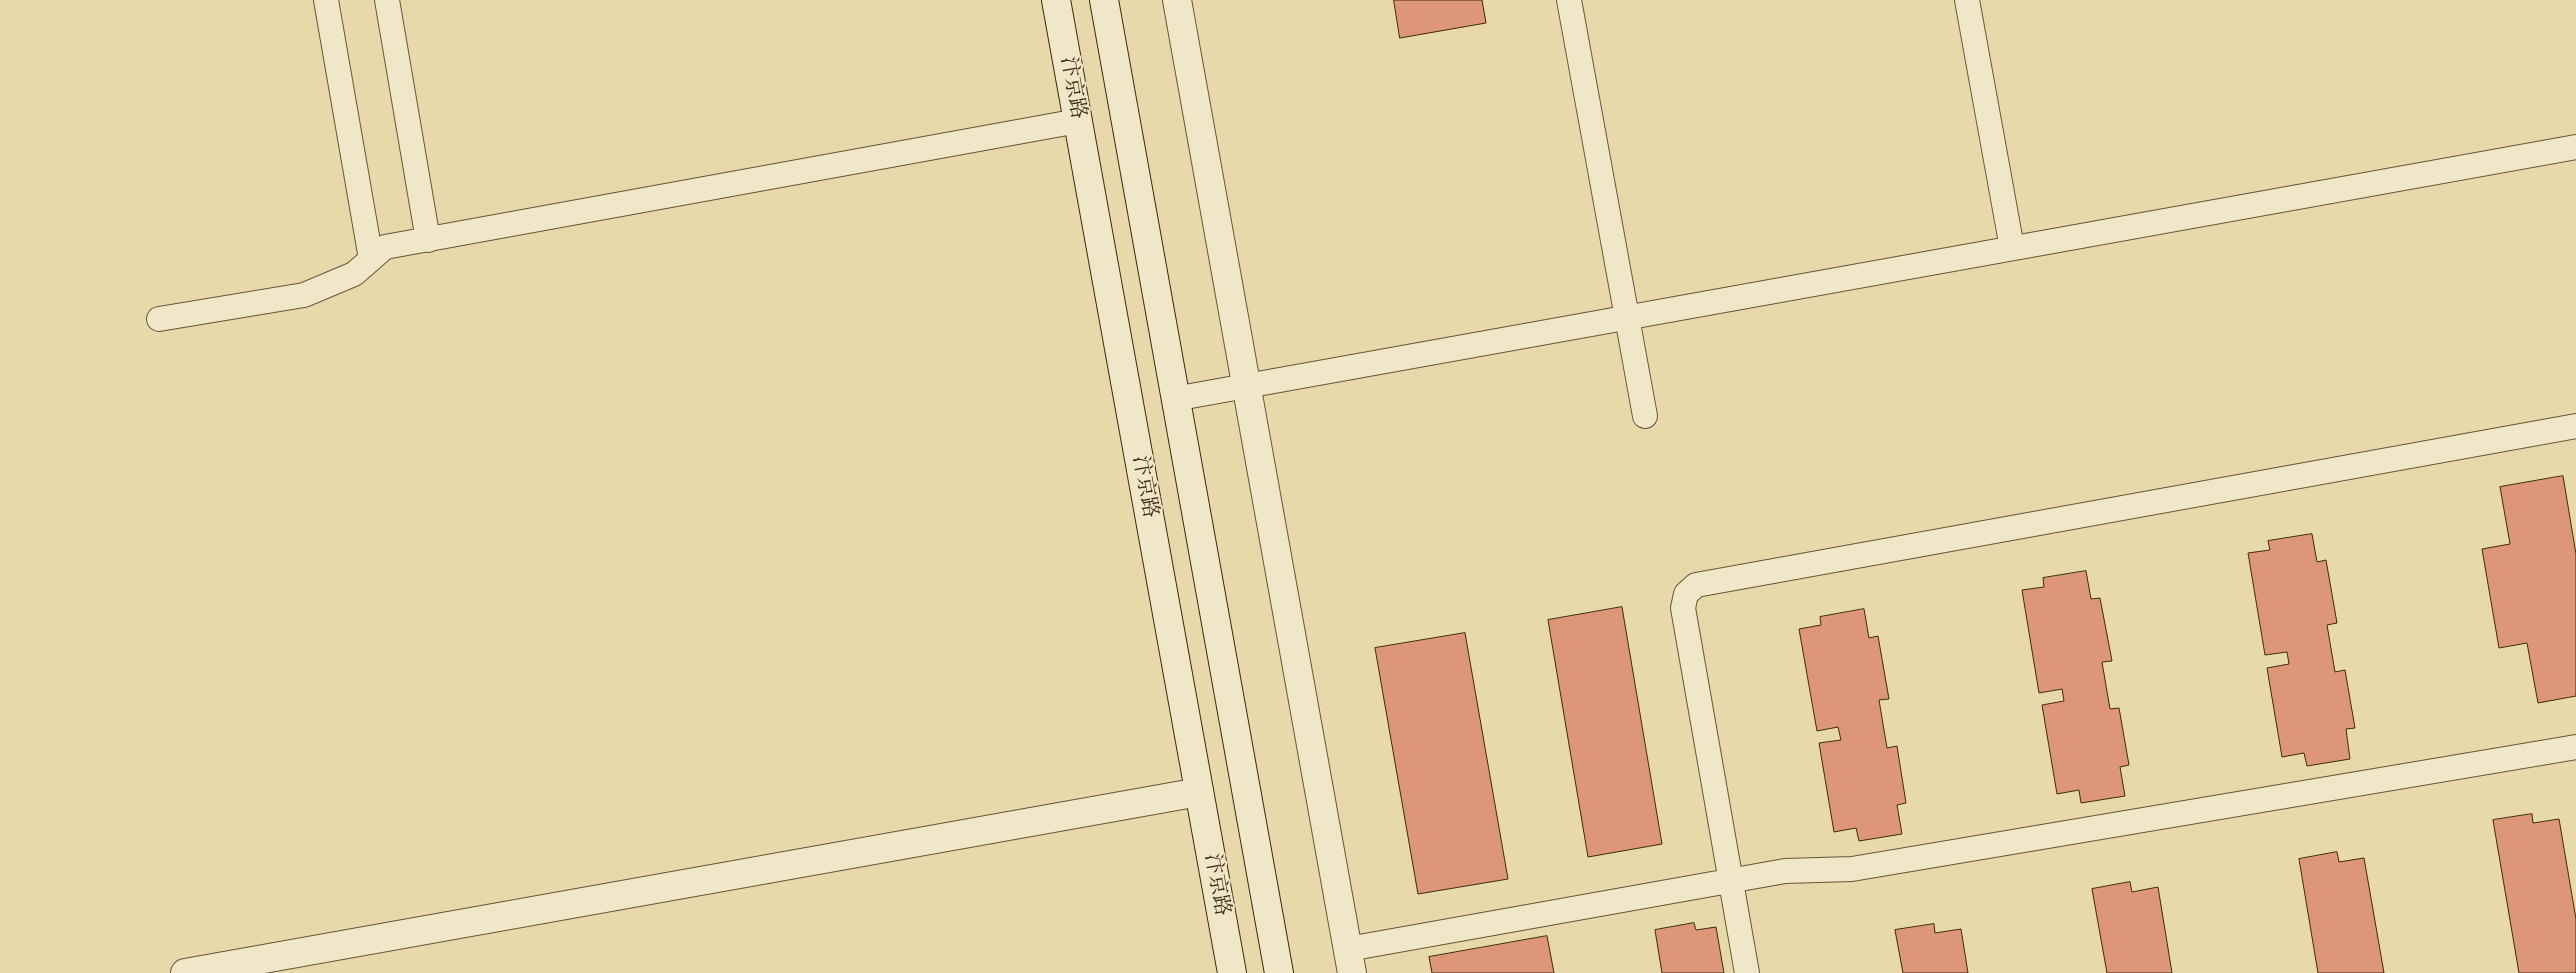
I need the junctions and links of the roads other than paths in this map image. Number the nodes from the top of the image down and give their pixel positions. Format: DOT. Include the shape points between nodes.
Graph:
graph roads {
  1 [pos="326,0"];
  2 [pos="387,0"];
  3 [pos="1056,0"];
  4 [pos="1104,0"];
  5 [pos="1177,0"];
  6 [pos="1569,0"];
  7 [pos="1968,0"];
  8 [pos="1078,121"];
  9 [pos="2576,147"];
  10 [pos="428,240"];
  11 [pos="2012,248"];
  12 [pos="371,259"];
  13 [pos="1627,318"];
  14 [pos="159,319"];
  15 [pos="1247,386"];
  16 [pos="1174,399"];
  17 [pos="1645,416"];
  18 [pos="2576,426"];
  19 [pos="2576,747"];
  20 [pos="1199,792"];
  21 [pos="1731,880"];
  22 [pos="1350,961"];
  23 [pos="185,973"];
  24 [pos="1232,973"];
  25 [pos="1279,973"];
  26 [pos="1747,973"];
  1 -- 12 [label="lane"];
  2 -- 10 [label="lane"];
  3 -- 8 [label="main road, 汴京路"];
  4 -- 16 [label="main road"];
  5 -- 15 [label="main road"];
  6 -- 13 [label="lane"];
  7 -- 11 [label="lane"];
  8 -- 10 [label="lane"];
  8 -- 20 [label="main road, 汴京路"];
  9 -- 11 [label="lane"];
  10 -- 12 [label="lane" via="385,247"];
  11 -- 13 [label="lane"];
  12 -- 14 [label="lane" via="354,274 304,295"];
  13 -- 15 [label="lane"];
  13 -- 17 [label="lane"];
  15 -- 16 [label="lane"];
  15 -- 22 [label="main road"];
  16 -- 25 [label="main road"];
  18 -- 21 [label="lane" via="1696,585 1686,594 1684,608"];
  19 -- 21 [label="lane" via="1852,869 1785,871"];
  20 -- 23 [label="main road"];
  20 -- 24 [label="main road, 汴京路"];
  21 -- 22 [label="lane"];
  21 -- 26 [label="lane"];
}
